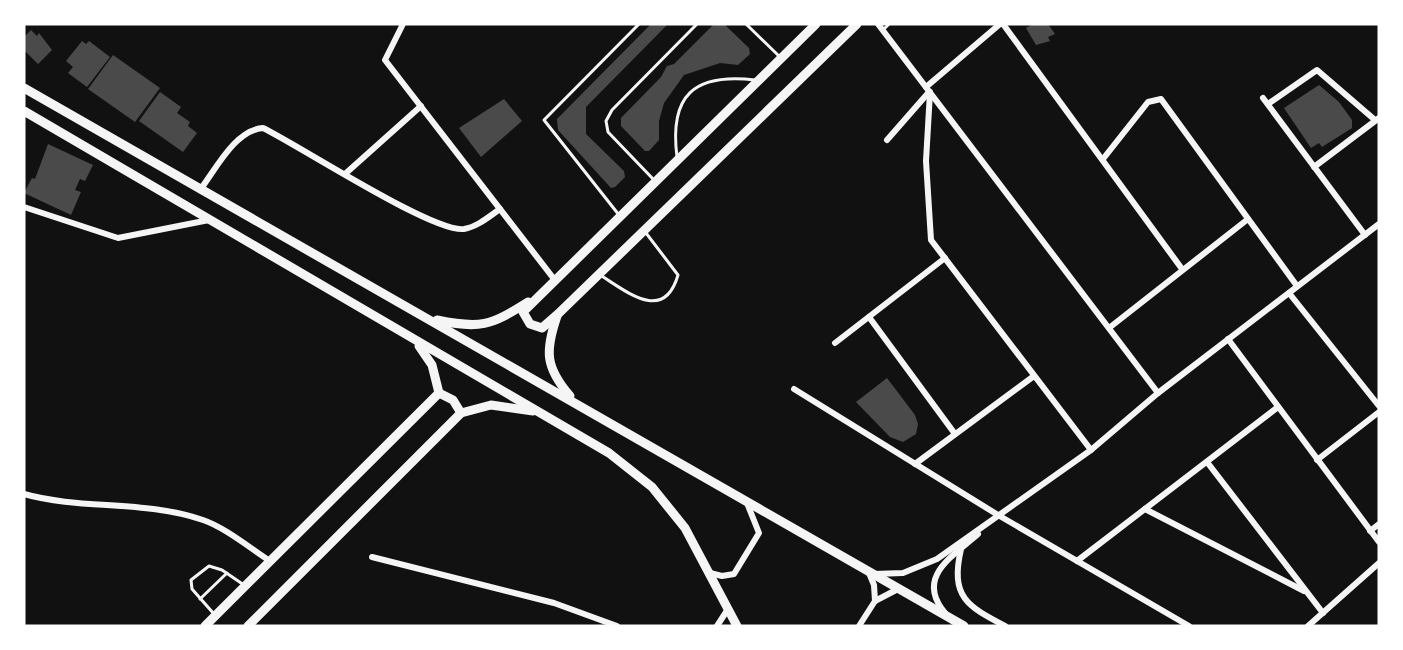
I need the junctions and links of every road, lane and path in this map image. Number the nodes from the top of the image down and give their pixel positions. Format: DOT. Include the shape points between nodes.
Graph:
graph roads {
  1 [pos="403,24"];
  2 [pos="639,24"];
  3 [pos="697,24"];
  4 [pos="746,24"];
  5 [pos="816,24"];
  6 [pos="856,24"];
  7 [pos="889,24"];
  8 [pos="1002,24"];
  9 [pos="880,27"];
  10 [pos="781,58"];
  11 [pos="757,80"];
  12 [pos="25,88"];
  13 [pos="928,89"];
  14 [pos="421,105"];
  15 [pos="24,111"];
  16 [pos="1377,119"];
  17 [pos="887,140"];
  18 [pos="678,159"];
  19 [pos="1103,159"];
  20 [pos="1314,167"];
  21 [pos="345,174"];
  22 [pos="655,181"];
  23 [pos="200,190"];
  24 [pos="24,207"];
  25 [pos="500,208"];
  26 [pos="620,216"];
  27 [pos="1248,219"];
  28 [pos="210,220"];
  29 [pos="1379,224"];
  30 [pos="644,230"];
  31 [pos="1365,235"];
  32 [pos="945,258"];
  33 [pos="1182,269"];
  34 [pos="599,274"];
  35 [pos="555,279"];
  36 [pos="1297,286"];
  37 [pos="1289,293"];
  38 [pos="540,295"];
  39 [pos="558,314"];
  40 [pos="869,317"];
  41 [pos="428,318"];
  42 [pos="1109,328"];
  43 [pos="1228,339"];
  44 [pos="416,342"];
  45 [pos="835,343"];
  46 [pos="1034,376"];
  47 [pos="794,389"];
  48 [pos="439,393"];
  49 [pos="1158,393"];
  50 [pos="576,402"];
  51 [pos="1379,406"];
  52 [pos="1278,407"];
  53 [pos="540,412"];
  54 [pos="1379,412"];
  55 [pos="461,413"];
  56 [pos="955,434"];
  57 [pos="1091,450"];
  58 [pos="1317,460"];
  59 [pos="1206,462"];
  60 [pos="915,464"];
  61 [pos="24,494"];
  62 [pos="745,499"];
  63 [pos="1145,509"];
  64 [pos="998,515"];
  65 [pos="1379,524"];
  66 [pos="1370,531"];
  67 [pos="1379,542"];
  68 [pos="961,549"];
  69 [pos="372,557"];
  70 [pos="270,561"];
  71 [pos="1077,561"];
  72 [pos="1379,563"];
  73 [pos="227,573"];
  74 [pos="710,573"];
  75 [pos="871,573"];
  76 [pos="245,586"];
  77 [pos="901,588"];
  78 [pos="1307,593"];
  79 [pos="200,599"];
  80 [pos="875,601"];
  81 [pos="728,609"];
  82 [pos="1323,613"];
  83 [pos="216,616"];
  84 [pos="950,618"];
  85 [pos="737,625"];
  86 [pos="1311,625"];
  87 [pos="205,626"];
  88 [pos="248,626"];
  89 [pos="617,626"];
  90 [pos="717,626"];
  91 [pos="859,626"];
  92 [pos="964,626"];
  93 [pos="1005,626"];
  94 [pos="1189,626"];
  1 -- 14 [label="street" via="385,60"];
  2 -- 26 [label="lane" via="544,120"];
  3 -- 22 [label="lane" via="612,110 606,121 608,132"];
  4 -- 10 [label="lane"];
  5 -- 10 [label="main road"];
  6 -- 30 [label="main road"];
  7 -- 9 [label="lane"];
  8 -- 13 [label="street"];
  8 -- 19 [label="street"];
  9 -- 13 [label="street"];
  10 -- 11 [label="main road"];
  11 -- 18 [label="main road"];
  11 -- 18 [label="lane" via="710,80 691,91 676,116"];
  12 -- 23 [label="main road"];
  13 -- 17 [label="street"];
  13 -- 32 [label="street" via="928,221 931,240"];
  13 -- 42 [label="street"];
  14 -- 21 [label="street"];
  14 -- 25 [label="street"];
  15 -- 28 [label="main road"];
  16 -- 20 [label="street"];
  16 -- 20 [label="street" via="1317,70 1265,101"];
  18 -- 22 [label="main road"];
  19 -- 27 [label="street" via="1148,102 1161,99"];
  19 -- 33 [label="street"];
  20 -- 31 [label="street"];
  21 -- 23 [label="street" via="275,133 257,128 238,140"];
  21 -- 25 [label="street" via="448,228 465,229"];
  22 -- 26 [label="main road"];
  23 -- 41 [label="main road"];
  24 -- 28 [label="street" via="118,238"];
  25 -- 35 [label="street"];
  26 -- 35 [label="main road"];
  27 -- 33 [label="street"];
  27 -- 36 [label="street"];
  28 -- 44 [label="main road"];
  29 -- 31 [label="street"];
  30 -- 34 [label="main road"];
  30 -- 34 [label="lane" via="678,275 676,284 661,299 650,303 641,300"];
  31 -- 36 [label="street"];
  32 -- 40 [label="street"];
  32 -- 46 [label="street"];
  33 -- 42 [label="street"];
  34 -- 39 [label="main road"];
  35 -- 38 [label="main road"];
  36 -- 37 [label="street"];
  37 -- 43 [label="street"];
  37 -- 51 [label="street"];
  38 -- 39 [label="main road" via="523,312 530,324 542,328"];
  38 -- 41 [label="main road" via="487,325 465,326"];
  39 -- 50 [label="main road" via="548,349 550,366"];
  40 -- 45 [label="street"];
  40 -- 56 [label="street"];
  41 -- 50 [label="main road"];
  42 -- 49 [label="street"];
  43 -- 49 [label="street"];
  43 -- 52 [label="street"];
  44 -- 48 [label="main road" via="432,364"];
  44 -- 53 [label="main road"];
  46 -- 56 [label="street"];
  46 -- 57 [label="street"];
  47 -- 60 [label="street"];
  48 -- 55 [label="main road" via="453,400"];
  48 -- 70 [label="main road"];
  49 -- 57 [label="street"];
  50 -- 62 [label="main road" via="669,459"];
  52 -- 58 [label="street"];
  52 -- 59 [label="street"];
  53 -- 55 [label="main road" via="491,405"];
  53 -- 74 [label="main road" via="609,453 652,487 686,528"];
  54 -- 58 [label="street"];
  55 -- 88 [label="main road"];
  56 -- 60 [label="street"];
  57 -- 64 [label="street"];
  58 -- 66 [label="street"];
  59 -- 63 [label="street"];
  59 -- 78 [label="street"];
  60 -- 64 [label="street"];
  61 -- 70 [label="street" via="123,504 203,520"];
  62 -- 74 [label="street" via="759,533 734,574"];
  62 -- 75 [label="main road"];
  63 -- 71 [label="street"];
  63 -- 78 [label="street"];
  64 -- 68 [label="street"];
  64 -- 71 [label="street"];
  64 -- 75 [label="street" via="919,568 903,573"];
  65 -- 66 [label="street"];
  66 -- 67 [label="street"];
  68 -- 84 [label="street" via="935,576 932,589 935,601"];
  68 -- 93 [label="street" via="958,580 962,597 973,609"];
  69 -- 89 [label="street" via="554,603"];
  70 -- 76 [label="main road"];
  71 -- 94 [label="street"];
  72 -- 82 [label="street"];
  73 -- 76 [label="lane"];
  73 -- 79 [label="lane"];
  73 -- 79 [label="lane" via="209,566 191,580 190,587"];
  74 -- 81 [label="main road"];
  75 -- 77 [label="main road"];
  75 -- 80 [label="street"];
  76 -- 83 [label="main road"];
  77 -- 80 [label="street"];
  77 -- 84 [label="main road"];
  78 -- 82 [label="street"];
  79 -- 83 [label="lane"];
  80 -- 91 [label="street"];
  81 -- 85 [label="main road"];
  81 -- 90 [label="street"];
  82 -- 86 [label="street"];
  83 -- 87 [label="main road"];
  84 -- 92 [label="main road"];
}
